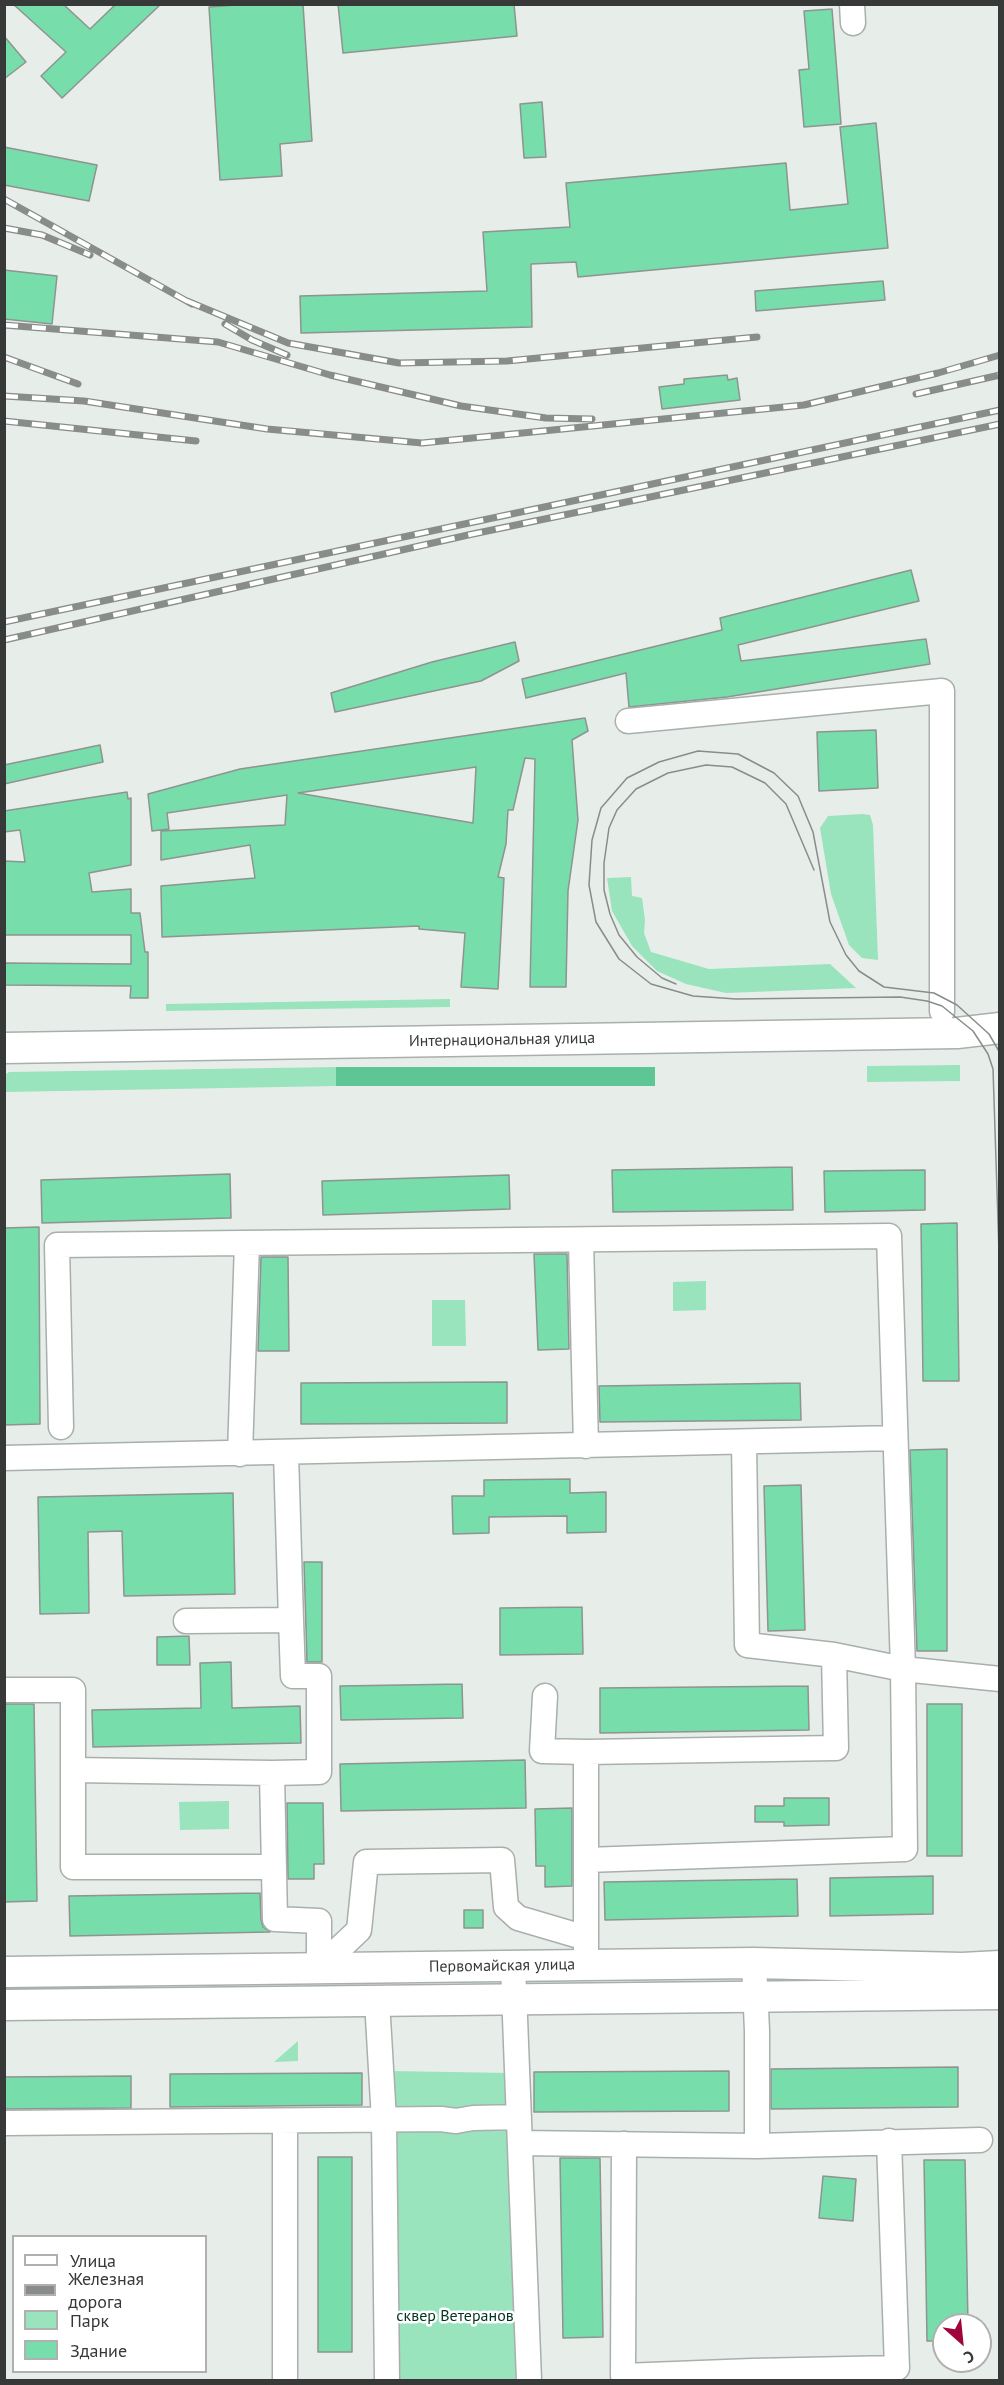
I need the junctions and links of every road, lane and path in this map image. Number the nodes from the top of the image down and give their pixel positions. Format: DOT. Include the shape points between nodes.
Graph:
graph roads {
  1 [pos="628,721"];
  2 [pos="942,1011"];
  3 [pos="999,1028"];
  4 [pos="4,1048"];
  5 [pos="581,1240"];
  6 [pos="247,1243"];
  7 [pos="61,1427"];
  8 [pos="896,1438"];
  9 [pos="744,1442"];
  10 [pos="586,1446"];
  11 [pos="286,1453"];
  12 [pos="240,1454"];
  13 [pos="4,1458"];
  14 [pos="291,1620"];
  15 [pos="186,1621"];
  16 [pos="834,1655"];
  17 [pos="903,1669"];
  18 [pos="999,1679"];
  19 [pos="4,1690"];
  20 [pos="545,1696"];
  21 [pos="586,1752"];
  22 [pos="73,1770"];
  23 [pos="272,1773"];
  24 [pos="586,1860"];
  25 [pos="273,1867"];
  26 [pos="586,1952"];
  27 [pos="754,1963"];
  28 [pos="513,1966"];
  29 [pos="999,1966"];
  30 [pos="319,1968"];
  31 [pos="4,1972"];
  32 [pos="999,1994"];
  33 [pos="754,1997"];
  34 [pos="514,2000"];
  35 [pos="377,2001"];
  36 [pos="4,2005"];
  37 [pos="519,2117"];
  38 [pos="384,2120"];
  39 [pos="285,2121"];
  40 [pos="4,2122"];
  41 [pos="980,2140"];
  42 [pos="889,2141"];
  43 [pos="520,2143"];
  44 [pos="624,2144"];
  45 [pos="757,2146"];
  46 [pos="752,2376"];
  47 [pos="285,2380"];
  48 [pos="387,2380"];
  49 [pos="528,2380"];
  1 -- 2 [label="lane" via="942,691"];
  3 -- 4 [label="main road, Интернациональная улица" via="957,1033"];
  5 -- 6 [label="lane"];
  5 -- 8 [label="lane" via="889,1236"];
  5 -- 10 [label="lane"];
  6 -- 7 [label="lane" via="57,1245"];
  6 -- 12 [label="lane"];
  8 -- 9 [label="lane"];
  8 -- 17 [label="lane"];
  9 -- 10 [label="lane"];
  9 -- 16 [label="lane" via="747,1645"];
  10 -- 11 [label="lane"];
  11 -- 12 [label="lane"];
  11 -- 14 [label="lane"];
  12 -- 13 [label="lane"];
  14 -- 15 [label="lane"];
  14 -- 23 [label="lane" via="293,1676 319,1676 319,1772"];
  16 -- 17 [label="lane"];
  16 -- 21 [label="lane" via="836,1748"];
  17 -- 18 [label="lane"];
  17 -- 24 [label="lane" via="904,1849"];
  19 -- 22 [label="lane" via="73,1690"];
  20 -- 21 [label="lane" via="542,1751"];
  21 -- 24 [label="lane"];
  22 -- 23 [label="lane"];
  22 -- 25 [label="lane" via="73,1868"];
  23 -- 25 [label="lane"];
  24 -- 26 [label="lane"];
  25 -- 30 [label="lane" via="275,1919 319,1921"];
  26 -- 27 [label="main road, Первомайская улица"];
  26 -- 28 [label="main road, Первомайская улица"];
  26 -- 30 [label="lane" via="518,1918 506,1907 502,1860 366,1862 359,1930"];
  27 -- 29 [label="main road, Первомайская улица"];
  27 -- 33 [label="lane"];
  28 -- 30 [label="main road, Первомайская улица"];
  28 -- 34 [label="lane"];
  30 -- 31 [label="main road, Первомайская улица"];
  32 -- 33 [label="main road, Первомайская улица"];
  33 -- 34 [label="main road, Первомайская улица"];
  33 -- 45 [label="lane"];
  34 -- 35 [label="main road, Первомайская улица"];
  34 -- 37 [label="lane"];
  35 -- 36 [label="main road, Первомайская улица"];
  35 -- 38 [label="lane"];
  37 -- 38 [label="lane"];
  37 -- 43 [label="lane"];
  38 -- 39 [label="lane"];
  38 -- 48 [label="lane"];
  39 -- 40 [label="lane"];
  39 -- 47 [label="lane"];
  41 -- 42 [label="lane"];
  42 -- 45 [label="lane"];
  42 -- 46 [label="lane" via="897,2367"];
  43 -- 44 [label="lane"];
  43 -- 49 [label="lane"];
  44 -- 45 [label="lane"];
  44 -- 46 [label="lane" via="623,2376"];
}
